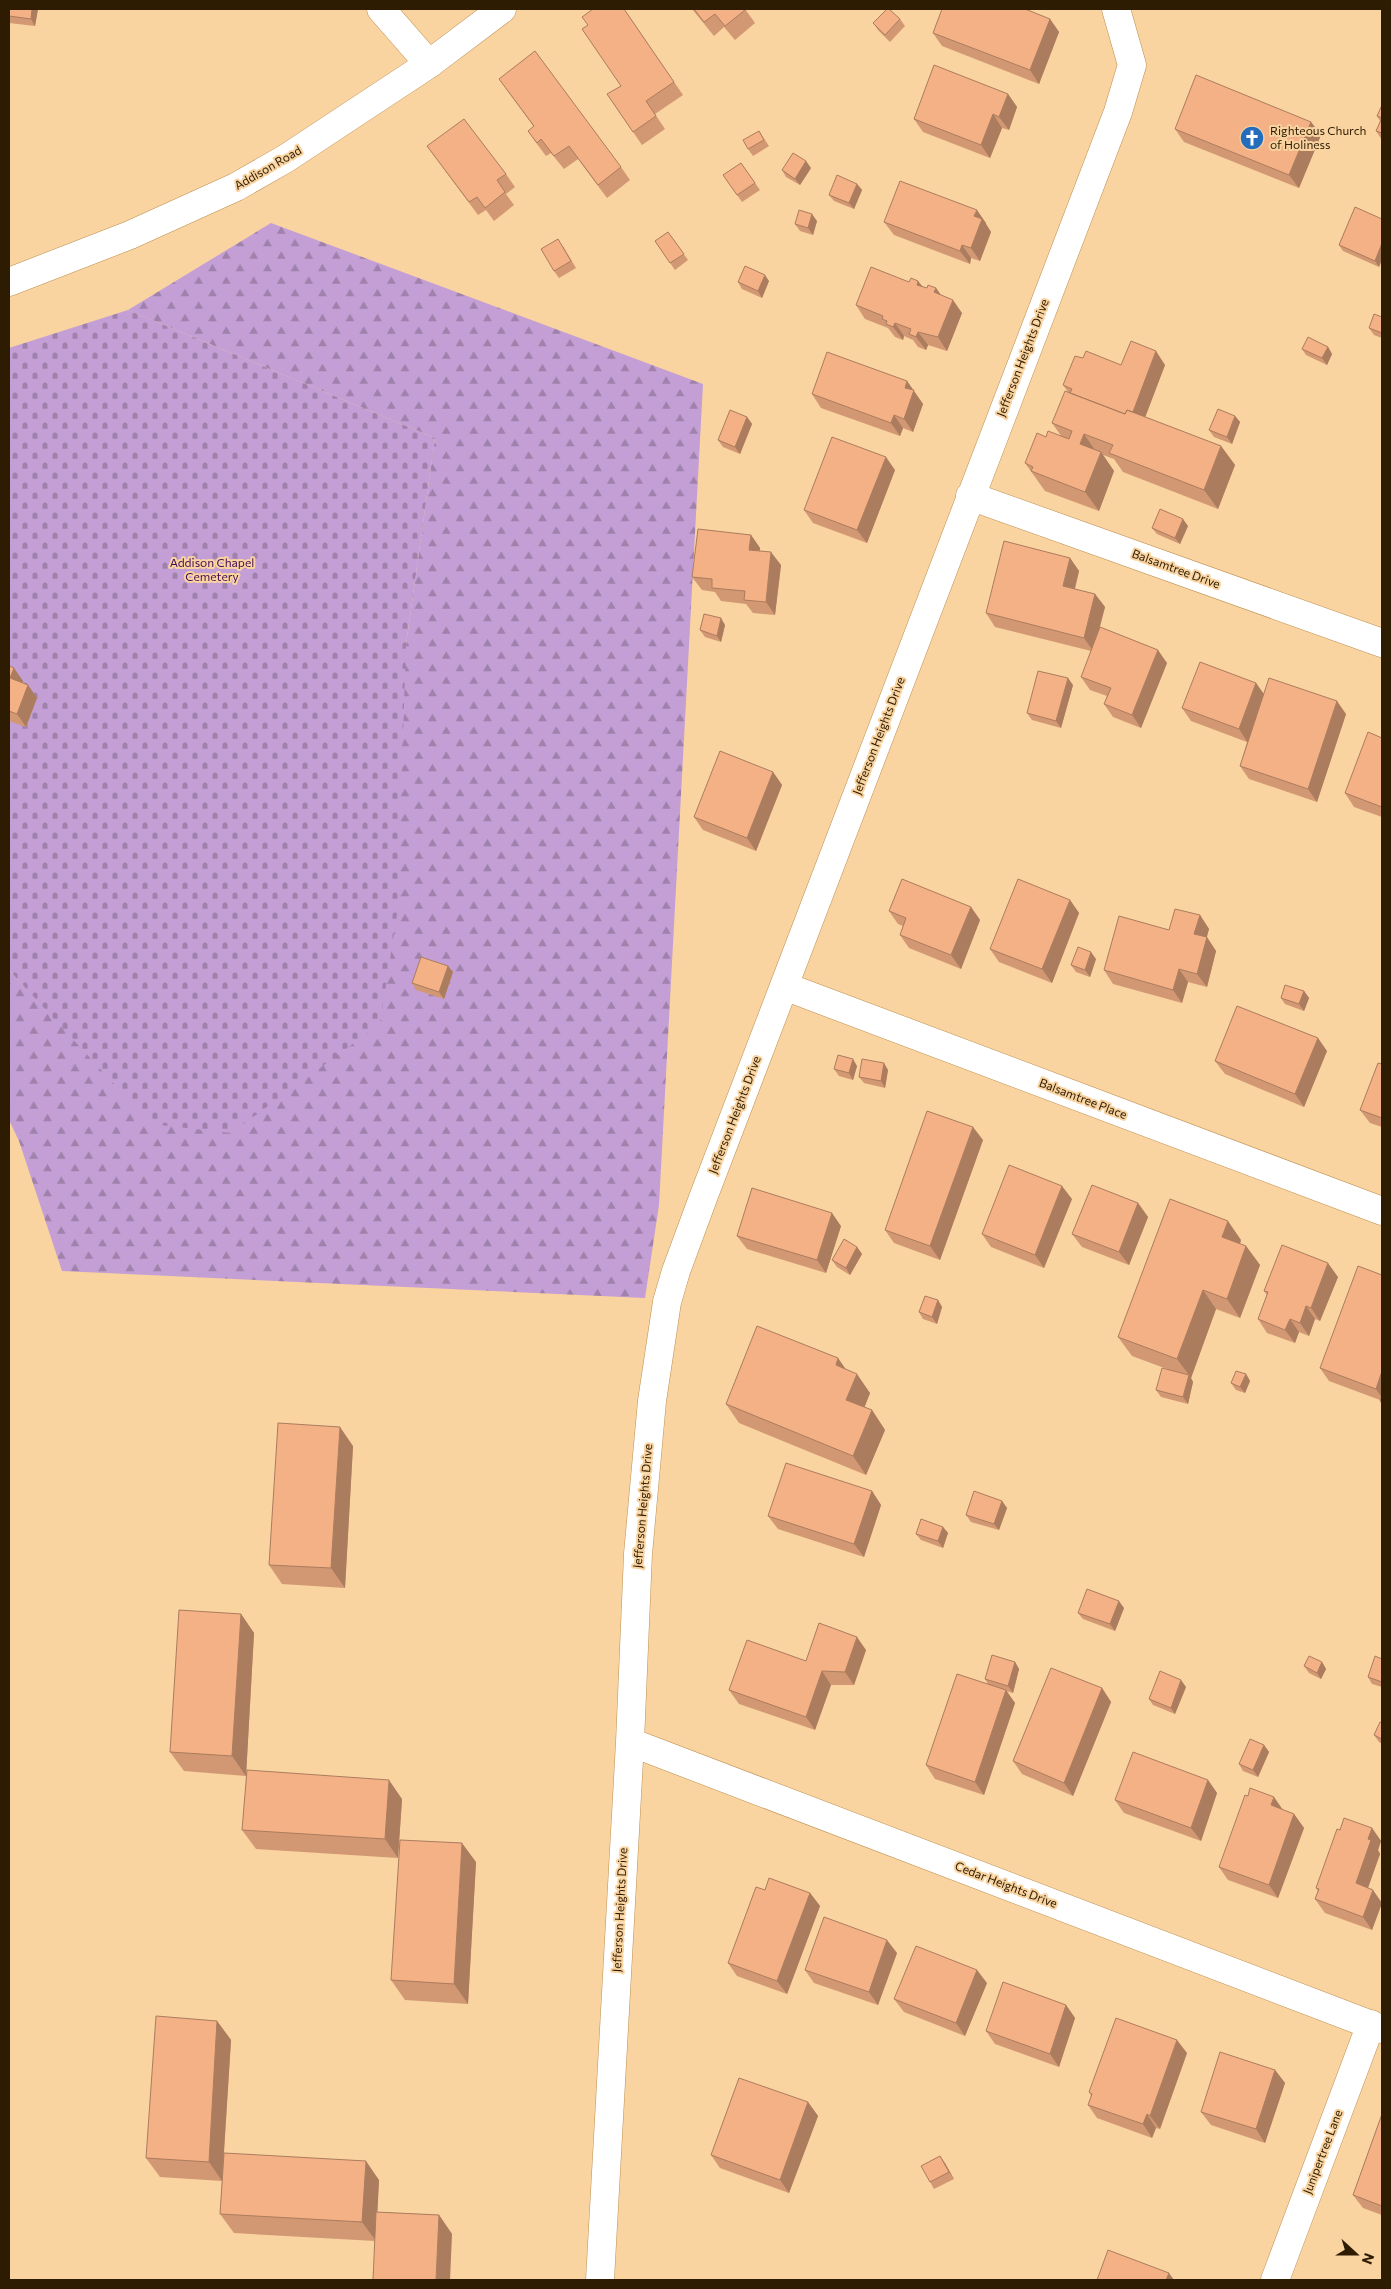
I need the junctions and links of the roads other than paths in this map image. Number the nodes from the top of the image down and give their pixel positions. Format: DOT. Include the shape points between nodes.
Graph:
graph roads {
  1 [pos="381,9"];
  2 [pos="502,9"];
  3 [pos="1116,9"];
  4 [pos="429,64"];
  5 [pos="9,282"];
  6 [pos="970,496"];
  7 [pos="1382,643"];
  8 [pos="784,986"];
  9 [pos="1382,1211"];
  10 [pos="630,1742"];
  11 [pos="1377,2027"];
  12 [pos="600,2280"];
  13 [pos="1275,2280"];
  1 -- 4 [label="street"];
  2 -- 4 [label="street, Addison Road"];
  3 -- 6 [label="street, Jefferson Heights Drive" via="1132,65 1118,112"];
  4 -- 5 [label="street, Addison Road" via="285,159 236,187 130,235"];
  6 -- 7 [label="street, Balsamtree Drive"];
  6 -- 8 [label="street, Jefferson Heights Drive"];
  8 -- 9 [label="street, Balsamtree Place"];
  8 -- 10 [label="street, Jefferson Heights Drive" via="667,1302 652,1401 638,1554"];
  10 -- 11 [label="street, Cedar Heights Drive"];
  10 -- 12 [label="street, Jefferson Heights Drive"];
  11 -- 13 [label="street, Junipertree Lane"];
}
